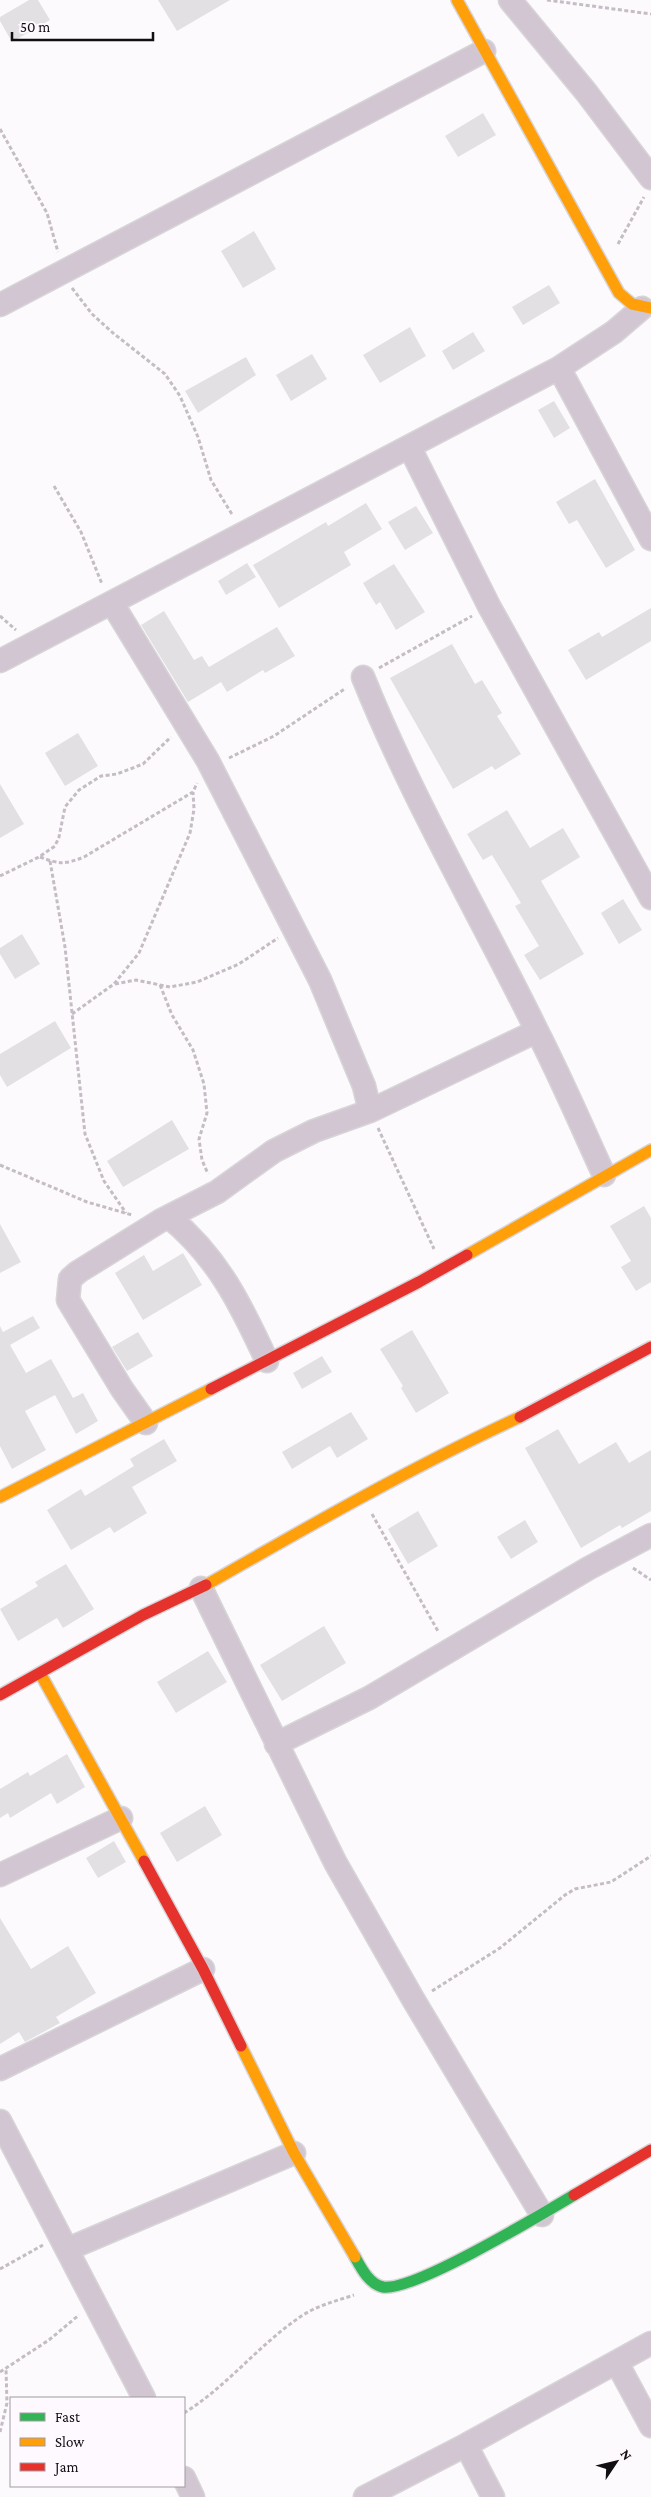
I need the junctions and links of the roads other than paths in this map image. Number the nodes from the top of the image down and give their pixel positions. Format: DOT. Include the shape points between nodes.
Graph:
graph roads {
  1 [pos="457,0"];
  2 [pos="510,0"];
  3 [pos="484,51"];
  4 [pos="649,186"];
  5 [pos="0,305"];
  6 [pos="647,308"];
  7 [pos="559,368"];
  8 [pos="410,448"];
  9 [pos="651,539"];
  10 [pos="112,602"];
  11 [pos="0,662"];
  12 [pos="363,677"];
  13 [pos="651,898"];
  14 [pos="538,1032"];
  15 [pos="370,1111"];
  16 [pos="651,1150"];
  17 [pos="604,1175"];
  18 [pos="164,1219"];
  19 [pos="651,1347"];
  20 [pos="267,1361"];
  21 [pos="146,1423"];
  22 [pos="0,1497"];
  23 [pos="651,1535"];
  24 [pos="201,1588"];
  25 [pos="40,1673"];
  26 [pos="0,1695"];
  27 [pos="276,1744"];
  28 [pos="121,1818"];
  29 [pos="0,1875"];
  30 [pos="203,1969"];
  31 [pos="0,2069"];
  32 [pos="0,2121"];
  33 [pos="651,2150"];
  34 [pos="294,2153"];
  35 [pos="542,2215"];
  36 [pos="64,2242"];
  37 [pos="651,2343"];
  38 [pos="617,2363"];
  39 [pos="143,2397"];
  40 [pos="651,2426"];
  41 [pos="466,2445"];
  42 [pos="185,2480"];
  43 [pos="193,2497"];
  44 [pos="365,2497"];
  45 [pos="493,2497"];
  1 -- 3 [label="street"];
  2 -- 4 [label="street" via="586,92"];
  3 -- 5 [label="street"];
  3 -- 6 [label="street" via="619,294 632,304"];
  6 -- 7 [label="street"];
  7 -- 8 [label="street"];
  7 -- 9 [label="street"];
  8 -- 10 [label="street"];
  8 -- 13 [label="street" via="489,606"];
  10 -- 11 [label="street"];
  10 -- 15 [label="street" via="208,761 324,990 364,1086"];
  12 -- 14 [label="street" via="439,842"];
  14 -- 15 [label="street"];
  14 -- 17 [label="street"];
  15 -- 18 [label="street" via="314,1131 274,1151 217,1192"];
  16 -- 17 [label="street"];
  17 -- 20 [label="street" via="443,1268"];
  18 -- 20 [label="street" via="189,1233 212,1259 240,1303"];
  18 -- 21 [label="street" via="78,1272 70,1279 67,1288 68,1300"];
  19 -- 24 [label="street" via="535,1410 362,1496"];
  20 -- 21 [label="street"];
  21 -- 22 [label="street"];
  23 -- 27 [label="street" via="369,1698"];
  24 -- 25 [label="street" via="143,1615"];
  24 -- 27 [label="street"];
  25 -- 26 [label="street"];
  25 -- 28 [label="street"];
  27 -- 35 [label="street" via="335,1862"];
  28 -- 29 [label="street"];
  28 -- 30 [label="street"];
  30 -- 31 [label="street"];
  30 -- 34 [label="street"];
  32 -- 36 [label="street"];
  33 -- 35 [label="street"];
  34 -- 35 [label="street" via="364,2273 379,2286 395,2287 436,2271"];
  34 -- 36 [label="street"];
  36 -- 39 [label="street"];
  37 -- 38 [label="street"];
  38 -- 40 [label="street"];
  38 -- 41 [label="street"];
  41 -- 44 [label="street"];
  41 -- 45 [label="street"];
  42 -- 43 [label="street"];
}
